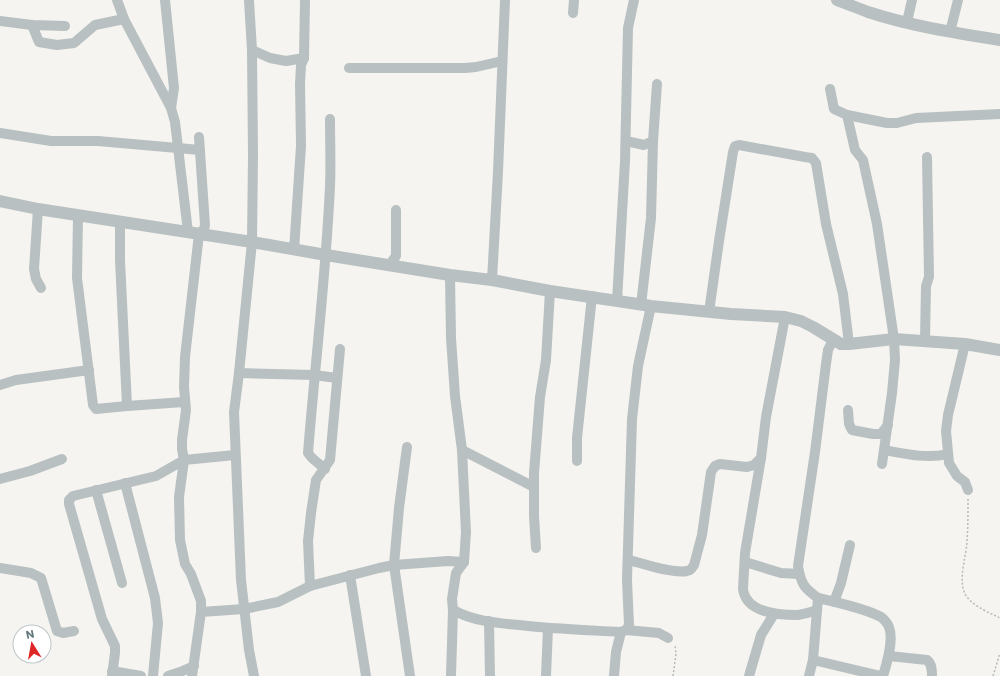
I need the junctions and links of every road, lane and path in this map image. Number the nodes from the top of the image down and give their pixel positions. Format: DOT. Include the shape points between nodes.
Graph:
graph roads {
  1 [pos="117,0"];
  2 [pos="165,0"];
  3 [pos="249,0"];
  4 [pos="305,0"];
  5 [pos="505,0"];
  6 [pos="574,0"];
  7 [pos="634,0"];
  8 [pos="837,0"];
  9 [pos="912,0"];
  10 [pos="958,0"];
  11 [pos="573,13"];
  12 [pos="124,19"];
  13 [pos="0,21"];
  14 [pos="907,22"];
  15 [pos="32,25"];
  16 [pos="65,26"];
  17 [pos="950,32"];
  18 [pos="1000,40"];
  19 [pos="252,50"];
  20 [pos="304,58"];
  21 [pos="502,61"];
  22 [pos="349,68"];
  23 [pos="657,84"];
  24 [pos="830,89"];
  25 [pos="171,108"];
  26 [pos="1000,114"];
  27 [pos="847,115"];
  28 [pos="330,119"];
  29 [pos="0,133"];
  30 [pos="199,137"];
  31 [pos="626,141"];
  32 [pos="654,141"];
  33 [pos="179,149"];
  34 [pos="200,150"];
  35 [pos="927,158"];
  36 [pos="0,201"];
  37 [pos="38,209"];
  38 [pos="396,210"];
  39 [pos="78,216"];
  40 [pos="120,221"];
  41 [pos="193,233"];
  42 [pos="252,242"];
  43 [pos="294,250"];
  44 [pos="326,255"];
  45 [pos="390,264"];
  46 [pos="450,274"];
  47 [pos="492,280"];
  48 [pos="41,288"];
  49 [pos="550,291"];
  50 [pos="592,296"];
  51 [pos="618,301"];
  52 [pos="646,306"];
  53 [pos="709,312"];
  54 [pos="785,317"];
  55 [pos="894,339"];
  56 [pos="833,340"];
  57 [pos="925,340"];
  58 [pos="849,344"];
  59 [pos="965,344"];
  60 [pos="340,349"];
  61 [pos="1000,350"];
  62 [pos="89,370"];
  63 [pos="239,373"];
  64 [pos="314,375"];
  65 [pos="337,378"];
  66 [pos="0,385"];
  67 [pos="184,402"];
  68 [pos="127,406"];
  69 [pos="848,410"];
  70 [pos="888,425"];
  71 [pos="407,447"];
  72 [pos="462,450"];
  73 [pos="884,450"];
  74 [pos="948,454"];
  75 [pos="235,455"];
  76 [pos="761,458"];
  77 [pos="62,459"];
  78 [pos="184,460"];
  79 [pos="578,461"];
  80 [pos="882,464"];
  81 [pos="325,469"];
  82 [pos="0,479"];
  83 [pos="125,483"];
  84 [pos="534,487"];
  85 [pos="96,490"];
  86 [pos="968,490"];
  87 [pos="850,545"];
  88 [pos="536,548"];
  89 [pos="628,560"];
  90 [pos="464,562"];
  91 [pos="745,562"];
  92 [pos="394,565"];
  93 [pos="0,568"];
  94 [pos="800,574"];
  95 [pos="350,575"];
  96 [pos="122,583"];
  97 [pos="310,586"];
  98 [pos="818,598"];
  99 [pos="834,602"];
  100 [pos="244,609"];
  101 [pos="453,610"];
  102 [pos="817,610"];
  103 [pos="201,612"];
  104 [pos="774,614"];
  105 [pos="1000,618"];
  106 [pos="489,621"];
  107 [pos="548,628"];
  108 [pos="74,631"];
  109 [pos="624,631"];
  110 [pos="668,638"];
  111 [pos="1000,653"];
  112 [pos="888,656"];
  113 [pos="813,660"];
  114 [pos="194,666"];
  115 [pos="112,674"];
  116 [pos="137,676"];
  117 [pos="154,676"];
  118 [pos="168,676"];
  119 [pos="192,676"];
  120 [pos="254,676"];
  121 [pos="366,676"];
  122 [pos="410,676"];
  123 [pos="451,676"];
  124 [pos="490,676"];
  125 [pos="546,676"];
  126 [pos="614,676"];
  127 [pos="673,676"];
  128 [pos="749,676"];
  129 [pos="809,676"];
  130 [pos="882,676"];
  131 [pos="932,676"];
  132 [pos="993,676"];
  1 -- 12 [label="street"];
  2 -- 25 [label="street" via="174,88"];
  3 -- 19 [label="street"];
  4 -- 20 [label="street"];
  5 -- 21 [label="street"];
  6 -- 11 [label="street"];
  7 -- 31 [label="street" via="628,28"];
  8 -- 14 [label="street"];
  9 -- 14 [label="street"];
  10 -- 17 [label="street"];
  12 -- 15 [label="street" via="94,25 74,43 57,45 40,42"];
  12 -- 25 [label="street"];
  13 -- 15 [label="street"];
  14 -- 17 [label="street"];
  15 -- 16 [label="street"];
  17 -- 18 [label="street"];
  19 -- 20 [label="street" via="270,58"];
  19 -- 42 [label="street"];
  20 -- 43 [label="street" via="300,84 301,146"];
  21 -- 22 [label="street" via="464,68"];
  21 -- 47 [label="street"];
  23 -- 32 [label="street"];
  24 -- 27 [label="street" via="834,108"];
  25 -- 33 [label="street"];
  26 -- 27 [label="street" via="916,118 897,123"];
  27 -- 55 [label="street" via="855,150 863,160 877,224"];
  28 -- 44 [label="street"];
  29 -- 33 [label="street" via="51,141 98,141"];
  30 -- 34 [label="street"];
  31 -- 32 [label="street" via="644,145"];
  31 -- 51 [label="street"];
  32 -- 52 [label="street"];
  33 -- 34 [label="street"];
  33 -- 41 [label="street"];
  34 -- 41 [label="street" via="205,225 204,229"];
  35 -- 57 [label="street" via="929,278 926,286"];
  36 -- 37 [label="street"];
  37 -- 39 [label="street"];
  37 -- 48 [label="street" via="34,269"];
  38 -- 45 [label="street" via="396,256"];
  39 -- 40 [label="street"];
  39 -- 62 [label="street" via="78,278"];
  40 -- 41 [label="street"];
  40 -- 68 [label="street"];
  41 -- 42 [label="street"];
  41 -- 67 [label="street"];
  42 -- 43 [label="street"];
  42 -- 63 [label="street"];
  43 -- 44 [label="street"];
  44 -- 45 [label="street"];
  44 -- 64 [label="street"];
  45 -- 46 [label="street"];
  46 -- 47 [label="street"];
  46 -- 72 [label="street" via="451,338"];
  47 -- 49 [label="street"];
  49 -- 50 [label="street"];
  49 -- 84 [label="street"];
  50 -- 51 [label="street"];
  50 -- 79 [label="street" via="577,438"];
  51 -- 52 [label="street"];
  52 -- 53 [label="street"];
  52 -- 89 [label="street" via="632,419"];
  53 -- 54 [label="street"];
  53 -- 58 [label="street" via="735,146 812,158 816,163 826,224 843,294"];
  54 -- 56 [label="street" via="813,326"];
  54 -- 76 [label="street" via="766,416"];
  55 -- 57 [label="street"];
  55 -- 58 [label="street"];
  55 -- 70 [label="street" via="895,360"];
  56 -- 58 [label="street"];
  56 -- 94 [label="street" via="826,364 816,452 798,566"];
  57 -- 59 [label="street"];
  59 -- 61 [label="street"];
  59 -- 74 [label="street" via="948,415"];
  60 -- 65 [label="street"];
  62 -- 66 [label="street" via="16,380"];
  62 -- 68 [label="street" via="93,405 96,409"];
  63 -- 64 [label="street"];
  63 -- 75 [label="street" via="234,412"];
  64 -- 65 [label="street"];
  64 -- 81 [label="street" via="308,453"];
  65 -- 81 [label="street" via="330,460"];
  67 -- 68 [label="street"];
  67 -- 78 [label="street"];
  69 -- 70 [label="street" via="852,430 881,434"];
  70 -- 73 [label="street"];
  71 -- 92 [label="street"];
  72 -- 84 [label="street"];
  72 -- 90 [label="street" via="466,532"];
  73 -- 74 [label="street" via="937,457"];
  73 -- 80 [label="street"];
  74 -- 86 [label="street" via="949,463 957,476 965,482"];
  75 -- 78 [label="street"];
  75 -- 100 [label="street"];
  76 -- 89 [label="street" via="747,468 720,464 711,472 702,535 691,570 670,570"];
  76 -- 91 [label="street"];
  77 -- 82 [label="street"];
  78 -- 83 [label="street" via="156,476"];
  78 -- 103 [label="street" via="179,497 180,540 185,564 201,601"];
  81 -- 97 [label="street" via="316,480 311,513 308,541"];
  83 -- 85 [label="street"];
  83 -- 117 [label="street" via="155,598 158,623"];
  84 -- 88 [label="street"];
  85 -- 96 [label="street"];
  85 -- 115 [label="street" via="72,496 69,504 102,619 115,646"];
  86 -- 105 [label="path" via="967,543 962,578 965,594 972,602"];
  87 -- 99 [label="street"];
  89 -- 109 [label="street" via="629,625"];
  90 -- 92 [label="street"];
  90 -- 101 [label="street" via="456,573"];
  91 -- 94 [label="street" via="781,573"];
  91 -- 104 [label="street" via="744,595 750,604"];
  92 -- 95 [label="street"];
  92 -- 122 [label="street"];
  93 -- 108 [label="street" via="32,573 41,578 57,631"];
  94 -- 98 [label="street" via="800,579 807,590"];
  95 -- 97 [label="street"];
  95 -- 121 [label="street"];
  97 -- 100 [label="street" via="278,602"];
  98 -- 99 [label="street"];
  98 -- 102 [label="street"];
  99 -- 112 [label="street" via="883,618 889,627"];
  100 -- 103 [label="street"];
  100 -- 120 [label="street"];
  101 -- 106 [label="street" via="463,616"];
  101 -- 123 [label="street"];
  102 -- 104 [label="street" via="799,615"];
  102 -- 113 [label="street"];
  103 -- 114 [label="street"];
  104 -- 128 [label="street" via="761,635"];
  106 -- 107 [label="street"];
  106 -- 124 [label="street"];
  107 -- 109 [label="street"];
  107 -- 125 [label="street"];
  109 -- 110 [label="street" via="659,632"];
  109 -- 126 [label="street" via="616,652"];
  110 -- 127 [label="path" via="676,646"];
  111 -- 132 [label="path"];
  112 -- 130 [label="street"];
  112 -- 131 [label="street" via="927,660 932,668"];
  113 -- 129 [label="street"];
  113 -- 130 [label="street"];
  114 -- 118 [label="street"];
  114 -- 119 [label="street"];
  115 -- 116 [label="street"];
}
